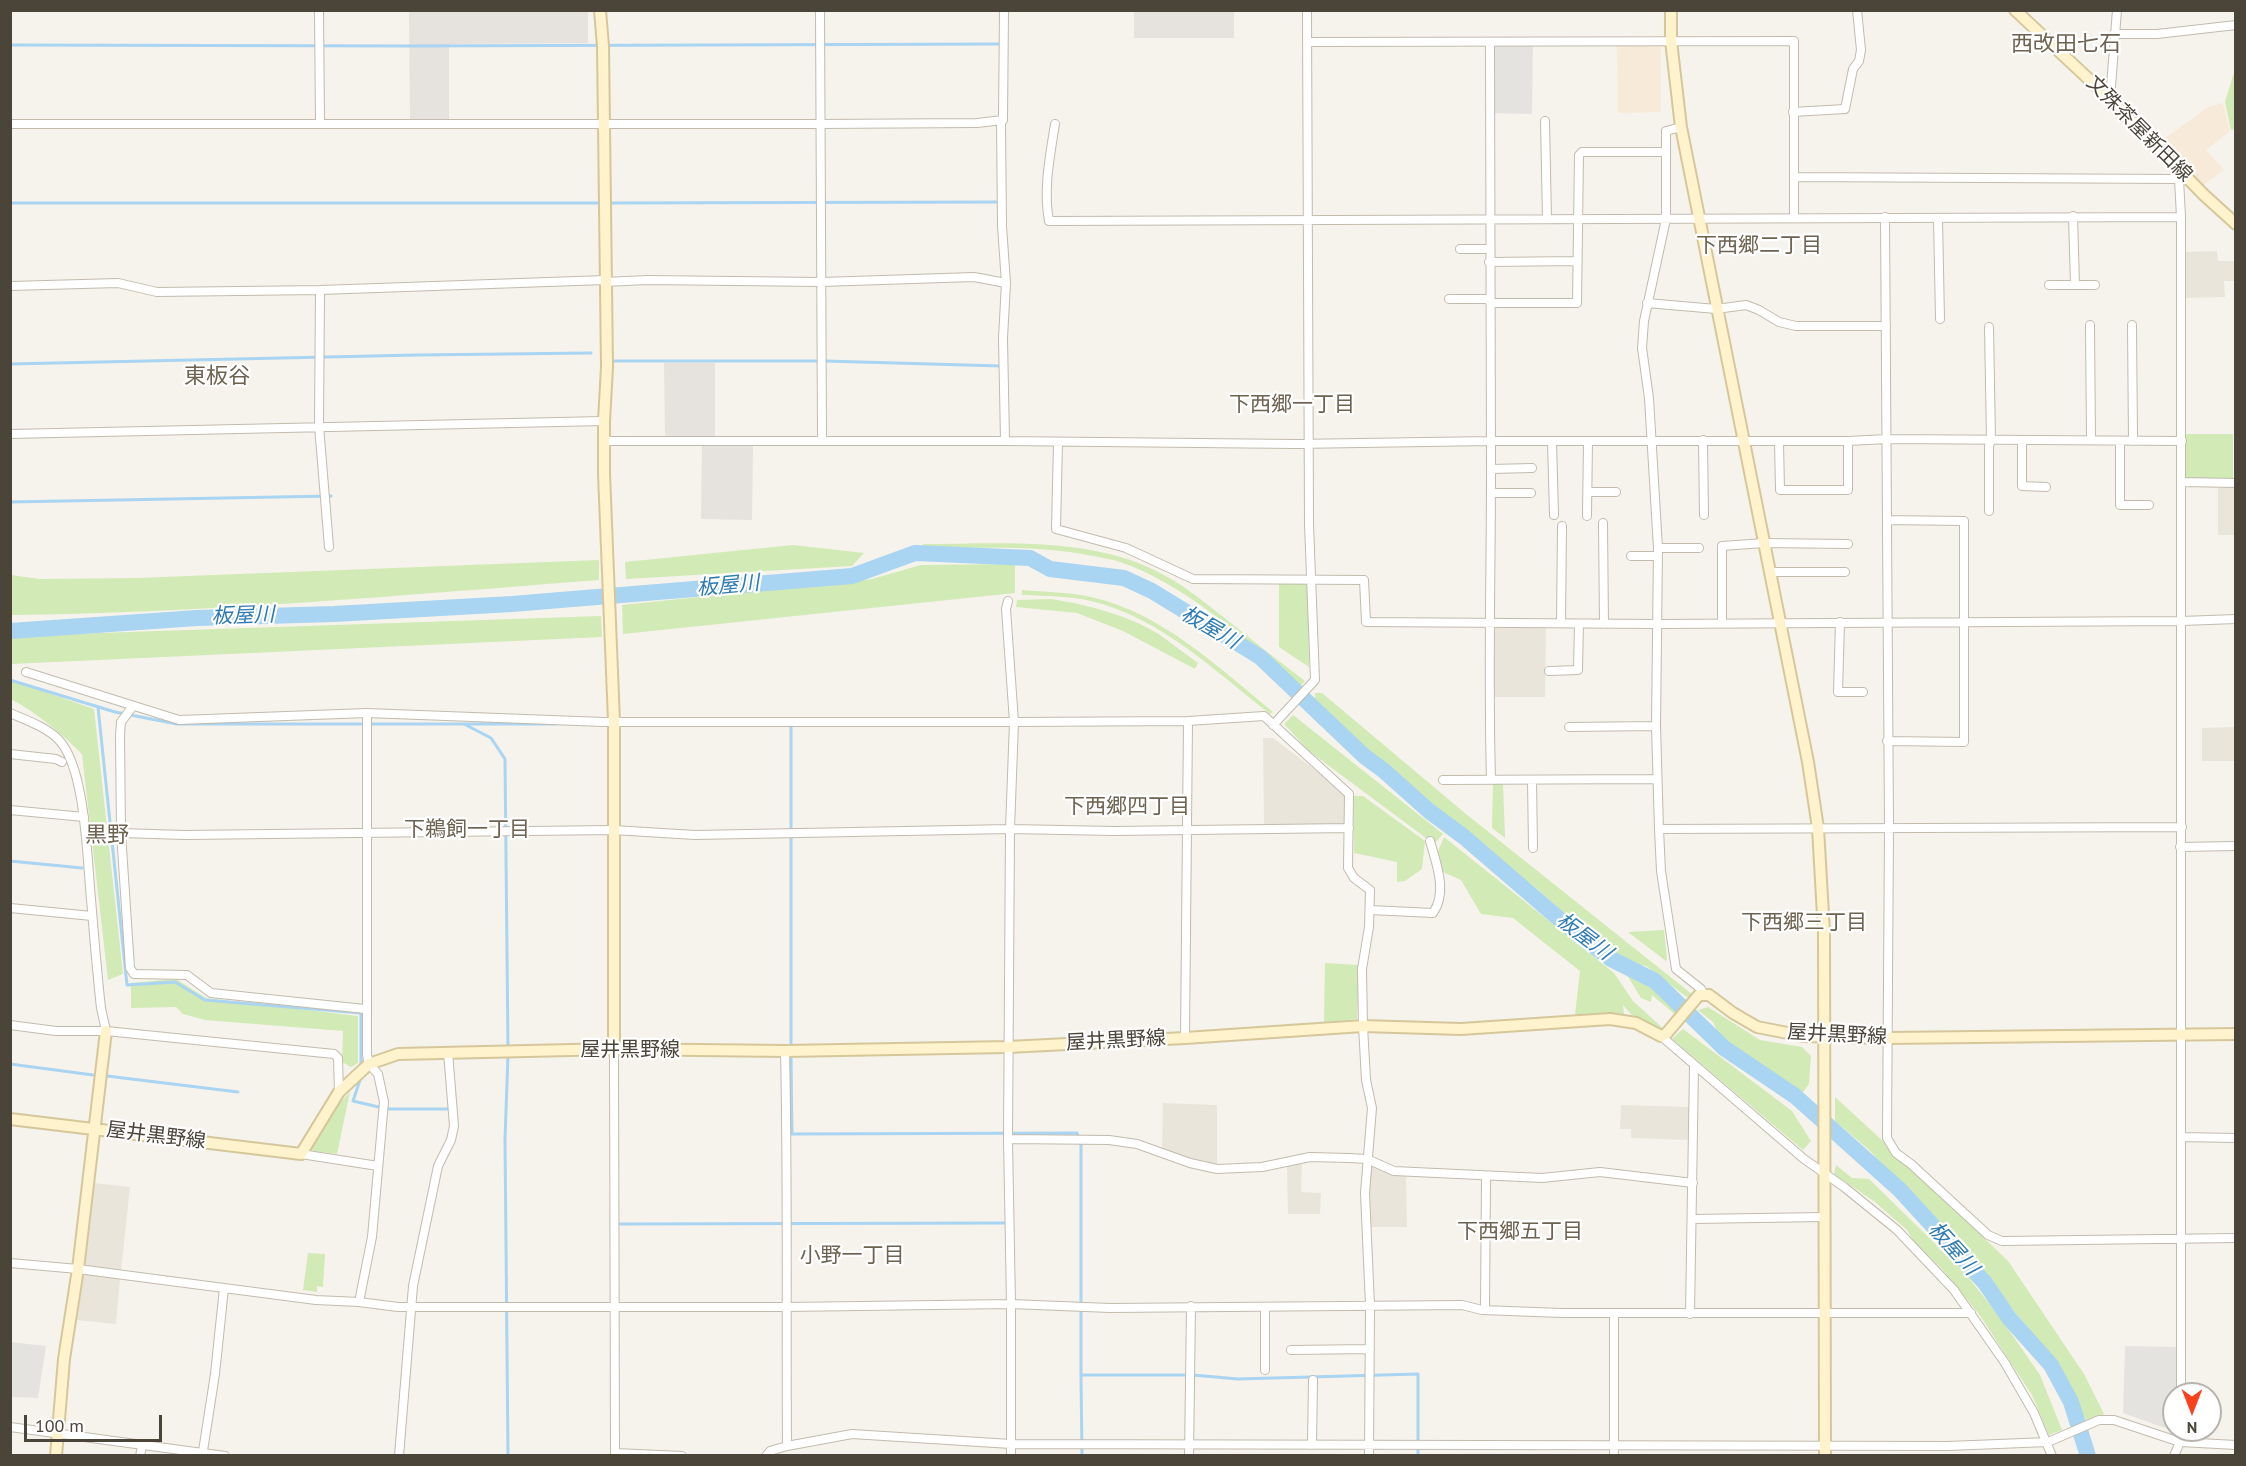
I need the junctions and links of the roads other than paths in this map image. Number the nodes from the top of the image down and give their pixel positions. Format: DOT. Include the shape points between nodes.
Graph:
graph roads {
  1 [pos="319,10"];
  2 [pos="600,10"];
  3 [pos="820,10"];
  4 [pos="1004,10"];
  5 [pos="1307,10"];
  6 [pos="1671,10"];
  7 [pos="1857,10"];
  8 [pos="2015,10"];
  9 [pos="2117,10"];
  10 [pos="2235,25"];
  11 [pos="2114,34"];
  12 [pos="1671,41"];
  13 [pos="1308,42"];
  14 [pos="1490,42"];
  15 [pos="2110,99"];
  16 [pos="1793,112"];
  17 [pos="1004,120"];
  18 [pos="1545,121"];
  19 [pos="320,123"];
  20 [pos="602,123"];
  21 [pos="10,124"];
  22 [pos="819,124"];
  23 [pos="1055,124"];
  24 [pos="1681,127"];
  25 [pos="1666,152"];
  26 [pos="1794,177"];
  27 [pos="2182,177"];
  28 [pos="2073,216"];
  29 [pos="1885,217"];
  30 [pos="2181,217"];
  31 [pos="1699,218"];
  32 [pos="1794,218"];
  33 [pos="1938,218"];
  34 [pos="1308,219"];
  35 [pos="1547,219"];
  36 [pos="1578,219"];
  37 [pos="1666,219"];
  38 [pos="1489,220"];
  39 [pos="2235,224"];
  40 [pos="1460,249"];
  41 [pos="1489,249"];
  42 [pos="1578,261"];
  43 [pos="1489,262"];
  44 [pos="604,281"];
  45 [pos="821,282"];
  46 [pos="1006,283"];
  47 [pos="2075,284"];
  48 [pos="2049,285"];
  49 [pos="2095,285"];
  50 [pos="10,286"];
  51 [pos="320,290"];
  52 [pos="1449,299"];
  53 [pos="1490,301"];
  54 [pos="1647,303"];
  55 [pos="1716,309"];
  56 [pos="1940,319"];
  57 [pos="2090,325"];
  58 [pos="2132,325"];
  59 [pos="1886,326"];
  60 [pos="1989,327"];
  61 [pos="603,421"];
  62 [pos="319,426"];
  63 [pos="10,434"];
  64 [pos="1887,439"];
  65 [pos="822,440"];
  66 [pos="1703,440"];
  67 [pos="1991,440"];
  68 [pos="2022,440"];
  69 [pos="2091,440"];
  70 [pos="604,441"];
  71 [pos="1005,441"];
  72 [pos="1491,441"];
  73 [pos="1552,441"];
  74 [pos="1588,441"];
  75 [pos="1743,441"];
  76 [pos="1779,441"];
  77 [pos="1848,441"];
  78 [pos="2120,441"];
  79 [pos="2133,441"];
  80 [pos="2182,441"];
  81 [pos="1058,442"];
  82 [pos="1651,442"];
  83 [pos="1308,443"];
  84 [pos="1532,468"];
  85 [pos="1491,469"];
  86 [pos="2181,482"];
  87 [pos="2235,483"];
  88 [pos="2046,487"];
  89 [pos="1588,492"];
  90 [pos="1616,492"];
  91 [pos="1491,493"];
  92 [pos="1531,493"];
  93 [pos="2149,505"];
  94 [pos="1989,511"];
  95 [pos="1554,515"];
  96 [pos="1704,515"];
  97 [pos="1587,516"];
  98 [pos="1887,520"];
  99 [pos="1603,524"];
  100 [pos="1562,526"];
  101 [pos="1764,543"];
  102 [pos="1848,544"];
  103 [pos="329,547"];
  104 [pos="1698,549"];
  105 [pos="1658,552"];
  106 [pos="1631,556"];
  107 [pos="1770,572"];
  108 [pos="1845,572"];
  109 [pos="1311,579"];
  110 [pos="1008,601"];
  111 [pos="2235,619"];
  112 [pos="1965,621"];
  113 [pos="2182,621"];
  114 [pos="1780,622"];
  115 [pos="1840,622"];
  116 [pos="1561,623"];
  117 [pos="1722,623"];
  118 [pos="1888,623"];
  119 [pos="1490,624"];
  120 [pos="1579,624"];
  121 [pos="1604,624"];
  122 [pos="1657,624"];
  123 [pos="1549,671"];
  124 [pos="26,672"];
  125 [pos="1863,692"];
  126 [pos="133,706"];
  127 [pos="10,713"];
  128 [pos="367,715"];
  129 [pos="614,721"];
  130 [pos="1188,721"];
  131 [pos="1014,722"];
  132 [pos="1276,722"];
  133 [pos="1656,726"];
  134 [pos="1569,727"];
  135 [pos="1887,741"];
  136 [pos="10,754"];
  137 [pos="62,762"];
  138 [pos="1491,779"];
  139 [pos="1657,779"];
  140 [pos="1443,780"];
  141 [pos="1532,780"];
  142 [pos="10,810"];
  143 [pos="84,817"];
  144 [pos="1889,827"];
  145 [pos="2182,827"];
  146 [pos="1349,828"];
  147 [pos="1818,828"];
  148 [pos="1010,829"];
  149 [pos="1659,829"];
  150 [pos="613,830"];
  151 [pos="1188,831"];
  152 [pos="366,832"];
  153 [pos="121,833"];
  154 [pos="1430,841"];
  155 [pos="2235,846"];
  156 [pos="2180,847"];
  157 [pos="1533,848"];
  158 [pos="10,908"];
  159 [pos="1370,910"];
  160 [pos="92,916"];
  161 [pos="1701,995"];
  162 [pos="365,1009"];
  163 [pos="10,1025"];
  164 [pos="1363,1026"];
  165 [pos="106,1031"];
  166 [pos="2181,1034"];
  167 [pos="2235,1034"];
  168 [pos="1664,1035"];
  169 [pos="1823,1036"];
  170 [pos="1185,1038"];
  171 [pos="1889,1038"];
  172 [pos="1008,1047"];
  173 [pos="614,1049"];
  174 [pos="785,1051"];
  175 [pos="448,1052"];
  176 [pos="369,1064"];
  177 [pos="1694,1067"];
  178 [pos="339,1092"];
  179 [pos="10,1119"];
  180 [pos="94,1128"];
  181 [pos="2181,1137"];
  182 [pos="2235,1138"];
  183 [pos="1008,1139"];
  184 [pos="301,1154"];
  185 [pos="1367,1159"];
  186 [pos="378,1166"];
  187 [pos="1823,1170"];
  188 [pos="1485,1176"];
  189 [pos="1693,1183"];
  190 [pos="1824,1217"];
  191 [pos="1693,1219"];
  192 [pos="2182,1238"];
  193 [pos="2235,1238"];
  194 [pos="10,1263"];
  195 [pos="78,1269"];
  196 [pos="224,1288"];
  197 [pos="359,1302"];
  198 [pos="1011,1304"];
  199 [pos="614,1305"];
  200 [pos="1370,1305"];
  201 [pos="411,1306"];
  202 [pos="785,1306"];
  203 [pos="1191,1306"];
  204 [pos="1265,1306"];
  205 [pos="1485,1310"];
  206 [pos="1614,1313"];
  207 [pos="1971,1313"];
  208 [pos="1690,1314"];
  209 [pos="1824,1314"];
  210 [pos="1370,1349"];
  211 [pos="1291,1350"];
  212 [pos="1265,1370"];
  213 [pos="1313,1380"];
  214 [pos="2181,1382"];
  215 [pos="10,1427"];
  216 [pos="57,1432"];
  217 [pos="2162,1436"];
  218 [pos="2050,1440"];
  219 [pos="2180,1442"];
  220 [pos="1011,1444"];
  221 [pos="1614,1444"];
  222 [pos="1189,1445"];
  223 [pos="1312,1445"];
  224 [pos="1370,1445"];
  225 [pos="2235,1445"];
  226 [pos="142,1446"];
  227 [pos="787,1446"];
  228 [pos="1825,1450"];
  229 [pos="203,1451"];
  230 [pos="615,1454"];
  231 [pos="56,1455"];
  232 [pos="140,1455"];
  233 [pos="225,1455"];
  234 [pos="399,1455"];
  235 [pos="682,1455"];
  236 [pos="766,1455"];
  237 [pos="1011,1455"];
  238 [pos="1189,1455"];
  239 [pos="1370,1455"];
  240 [pos="1614,1455"];
  241 [pos="2052,1455"];
  242 [pos="2174,1455"];
  1 -- 19 [label="street"];
  2 -- 20 [label="street"];
  3 -- 22 [label="street"];
  4 -- 17 [label="street"];
  5 -- 13 [label="street"];
  6 -- 12 [label="street"];
  7 -- 16 [label="street" via="1861,50 1845,109"];
  8 -- 15 [label="street, 文殊茶屋新田線"];
  9 -- 11 [label="street"];
  10 -- 11 [label="street" via="2157,34"];
  11 -- 15 [label="street"];
  12 -- 14 [label="street"];
  12 -- 16 [label="street" via="1794,41"];
  12 -- 24 [label="street"];
  13 -- 14 [label="street"];
  13 -- 34 [label="street"];
  14 -- 38 [label="street"];
  15 -- 27 [label="street, 文殊茶屋新田線"];
  16 -- 26 [label="street"];
  17 -- 22 [label="street"];
  17 -- 46 [label="street" via="1002,226"];
  18 -- 35 [label="street"];
  19 -- 20 [label="street"];
  19 -- 21 [label="street"];
  20 -- 22 [label="street"];
  20 -- 44 [label="street"];
  22 -- 45 [label="street"];
  23 -- 34 [label="street" via="1046,207 1049,221"];
  24 -- 25 [label="street" via="1666,131"];
  24 -- 31 [label="street"];
  25 -- 36 [label="street" via="1582,152"];
  25 -- 37 [label="street"];
  26 -- 27 [label="street"];
  26 -- 32 [label="street"];
  27 -- 30 [label="street"];
  27 -- 39 [label="street, 文殊茶屋新田線"];
  28 -- 30 [label="street"];
  28 -- 33 [label="street"];
  28 -- 47 [label="street"];
  29 -- 32 [label="street"];
  29 -- 33 [label="street"];
  29 -- 59 [label="street"];
  30 -- 80 [label="street"];
  31 -- 32 [label="street"];
  31 -- 37 [label="street"];
  31 -- 55 [label="street"];
  33 -- 56 [label="street"];
  34 -- 38 [label="street"];
  34 -- 83 [label="street"];
  35 -- 36 [label="street"];
  35 -- 38 [label="street"];
  36 -- 37 [label="street"];
  36 -- 42 [label="street"];
  37 -- 54 [label="street"];
  38 -- 41 [label="street"];
  40 -- 41 [label="street"];
  41 -- 43 [label="street"];
  42 -- 43 [label="street"];
  42 -- 53 [label="street" via="1577,303"];
  43 -- 53 [label="street"];
  44 -- 45 [label="street"];
  44 -- 51 [label="street"];
  44 -- 61 [label="street" via="607,367"];
  45 -- 46 [label="street" via="974,277"];
  45 -- 65 [label="street"];
  46 -- 71 [label="street"];
  47 -- 48 [label="street"];
  47 -- 49 [label="street"];
  50 -- 51 [label="street" via="118,283 157,292"];
  51 -- 62 [label="street"];
  52 -- 53 [label="street"];
  53 -- 72 [label="street"];
  54 -- 55 [label="street"];
  54 -- 82 [label="street" via="1642,348"];
  55 -- 59 [label="street" via="1746,305 1796,326"];
  55 -- 75 [label="street"];
  57 -- 69 [label="street"];
  58 -- 79 [label="street"];
  59 -- 64 [label="street"];
  60 -- 67 [label="street"];
  61 -- 62 [label="street"];
  61 -- 70 [label="street"];
  62 -- 63 [label="street"];
  62 -- 103 [label="street"];
  64 -- 67 [label="street"];
  64 -- 77 [label="street"];
  64 -- 98 [label="street"];
  65 -- 70 [label="street"];
  65 -- 71 [label="street"];
  66 -- 75 [label="street"];
  66 -- 82 [label="street"];
  66 -- 96 [label="street"];
  67 -- 68 [label="street"];
  67 -- 94 [label="street"];
  68 -- 69 [label="street"];
  68 -- 88 [label="street" via="2022,486"];
  69 -- 78 [label="street"];
  70 -- 129 [label="street"];
  71 -- 81 [label="street"];
  72 -- 73 [label="street"];
  72 -- 83 [label="street"];
  72 -- 85 [label="street"];
  73 -- 74 [label="street"];
  73 -- 95 [label="street"];
  74 -- 82 [label="street"];
  74 -- 89 [label="street"];
  75 -- 76 [label="street"];
  75 -- 101 [label="street"];
  76 -- 77 [label="street"];
  76 -- 77 [label="street" via="1780,490 1791,490 1848,489"];
  78 -- 79 [label="street"];
  78 -- 93 [label="street" via="2120,505"];
  79 -- 80 [label="street"];
  80 -- 86 [label="street"];
  81 -- 83 [label="street"];
  81 -- 109 [label="street" via="1056,529 1126,548 1193,579"];
  82 -- 105 [label="street"];
  83 -- 109 [label="street"];
  84 -- 85 [label="street"];
  85 -- 91 [label="street"];
  86 -- 87 [label="street"];
  86 -- 113 [label="street"];
  89 -- 90 [label="street"];
  89 -- 97 [label="street"];
  91 -- 92 [label="street"];
  91 -- 119 [label="street"];
  98 -- 112 [label="street" via="1964,520"];
  98 -- 118 [label="street"];
  99 -- 121 [label="street"];
  100 -- 116 [label="street"];
  101 -- 102 [label="street"];
  101 -- 107 [label="street"];
  101 -- 117 [label="street" via="1722,546"];
  104 -- 105 [label="street"];
  105 -- 106 [label="street"];
  105 -- 122 [label="street"];
  107 -- 108 [label="street"];
  107 -- 114 [label="street"];
  109 -- 119 [label="street" via="1364,580 1366,622"];
  109 -- 132 [label="street" via="1316,680"];
  110 -- 131 [label="street"];
  111 -- 113 [label="street"];
  112 -- 113 [label="street"];
  112 -- 118 [label="street"];
  112 -- 135 [label="street" via="1964,742"];
  113 -- 145 [label="street"];
  114 -- 115 [label="street"];
  114 -- 117 [label="street"];
  114 -- 147 [label="street"];
  115 -- 118 [label="street"];
  115 -- 125 [label="street" via="1838,692"];
  116 -- 119 [label="street"];
  116 -- 120 [label="street"];
  117 -- 122 [label="street"];
  118 -- 135 [label="street"];
  119 -- 138 [label="street"];
  120 -- 121 [label="street"];
  120 -- 123 [label="street" via="1578,669"];
  121 -- 122 [label="street"];
  122 -- 133 [label="street"];
  124 -- 126 [label="street"];
  126 -- 128 [label="street" via="179,720"];
  126 -- 153 [label="street" via="121,722"];
  127 -- 143 [label="street" via="59,740 71,759"];
  128 -- 129 [label="street"];
  128 -- 152 [label="street"];
  129 -- 131 [label="street"];
  129 -- 150 [label="street"];
  130 -- 131 [label="street"];
  130 -- 132 [label="street" via="1264,717"];
  130 -- 151 [label="street"];
  131 -- 148 [label="street"];
  132 -- 146 [label="street" via="1348,794"];
  133 -- 134 [label="street"];
  133 -- 139 [label="street"];
  135 -- 144 [label="street"];
  136 -- 137 [label="street"];
  138 -- 140 [label="street"];
  138 -- 141 [label="street"];
  139 -- 141 [label="street"];
  139 -- 149 [label="street"];
  141 -- 157 [label="street"];
  142 -- 143 [label="street"];
  143 -- 160 [label="street"];
  144 -- 145 [label="street"];
  144 -- 147 [label="street"];
  144 -- 171 [label="street"];
  145 -- 156 [label="street"];
  146 -- 151 [label="street"];
  146 -- 159 [label="street" via="1348,868 1370,890"];
  147 -- 149 [label="street"];
  147 -- 169 [label="street" via="1824,933"];
  148 -- 150 [label="street" via="695,835"];
  148 -- 151 [label="street"];
  148 -- 172 [label="street"];
  149 -- 161 [label="street" via="1661,871 1676,969 1701,989"];
  150 -- 152 [label="street"];
  150 -- 173 [label="street"];
  151 -- 170 [label="street"];
  152 -- 153 [label="street"];
  152 -- 162 [label="street"];
  153 -- 162 [label="street" via="130,968 134,974 187,975 212,993"];
  154 -- 159 [label="street" via="1440,876 1439,900 1433,913"];
  155 -- 156 [label="street"];
  156 -- 166 [label="street"];
  158 -- 160 [label="street"];
  159 -- 164 [label="street" via="1362,969"];
  160 -- 165 [label="street"];
  161 -- 168 [label="street"];
  161 -- 169 [label="street, 屋井黒野線" via="1709,995 1757,1027"];
  162 -- 176 [label="street"];
  163 -- 165 [label="street" via="56,1032"];
  164 -- 168 [label="street, 屋井黒野線" via="1461,1029 1610,1019 1636,1023"];
  164 -- 170 [label="street, 屋井黒野線"];
  164 -- 185 [label="street" via="1372,1108"];
  165 -- 178 [label="street" via="334,1054 338,1058"];
  165 -- 180 [label="street"];
  166 -- 167 [label="street, 屋井黒野線"];
  166 -- 171 [label="street, 屋井黒野線"];
  166 -- 181 [label="street"];
  168 -- 177 [label="street"];
  169 -- 171 [label="street, 屋井黒野線"];
  169 -- 187 [label="street"];
  170 -- 172 [label="street, 屋井黒野線"];
  171 -- 192 [label="street" via="1887,1138 1896,1153 1988,1235 2002,1240"];
  172 -- 174 [label="street, 屋井黒野線"];
  172 -- 183 [label="street"];
  173 -- 174 [label="street, 屋井黒野線"];
  173 -- 175 [label="street, 屋井黒野線"];
  173 -- 199 [label="street"];
  174 -- 202 [label="street"];
  175 -- 176 [label="street, 屋井黒野線" via="398,1054"];
  175 -- 201 [label="street" via="454,1126 438,1166"];
  176 -- 178 [label="street, 屋井黒野線"];
  176 -- 186 [label="street" via="378,1074 384,1102"];
  177 -- 187 [label="street"];
  177 -- 189 [label="street"];
  178 -- 184 [label="street, 屋井黒野線"];
  179 -- 180 [label="street, 屋井黒野線"];
  180 -- 184 [label="street, 屋井黒野線"];
  180 -- 195 [label="street"];
  181 -- 182 [label="street"];
  181 -- 192 [label="street"];
  183 -- 185 [label="street" via="1137,1144 1217,1169 1262,1167 1310,1157"];
  183 -- 198 [label="street"];
  184 -- 186 [label="street"];
  185 -- 188 [label="street" via="1394,1171"];
  185 -- 200 [label="street"];
  186 -- 197 [label="street" via="372,1236"];
  187 -- 190 [label="street"];
  187 -- 207 [label="street" via="1897,1230"];
  188 -- 189 [label="street" via="1542,1178 1600,1172"];
  188 -- 205 [label="street"];
  189 -- 191 [label="street"];
  190 -- 191 [label="street"];
  190 -- 209 [label="street"];
  191 -- 208 [label="street"];
  192 -- 193 [label="street"];
  192 -- 214 [label="street"];
  194 -- 195 [label="street"];
  195 -- 196 [label="street"];
  195 -- 216 [label="street"];
  196 -- 197 [label="street"];
  196 -- 229 [label="street"];
  197 -- 201 [label="street"];
  198 -- 202 [label="street"];
  198 -- 203 [label="street"];
  198 -- 220 [label="street"];
  199 -- 201 [label="street"];
  199 -- 202 [label="street"];
  199 -- 230 [label="street"];
  200 -- 204 [label="street"];
  200 -- 205 [label="street" via="1462,1305"];
  200 -- 210 [label="street"];
  201 -- 234 [label="street"];
  202 -- 227 [label="street"];
  203 -- 204 [label="street"];
  203 -- 222 [label="street"];
  204 -- 212 [label="street"];
  205 -- 206 [label="street"];
  206 -- 208 [label="street"];
  206 -- 221 [label="street"];
  207 -- 209 [label="street"];
  207 -- 218 [label="street"];
  208 -- 209 [label="street"];
  209 -- 228 [label="street"];
  210 -- 211 [label="street"];
  210 -- 224 [label="street"];
  213 -- 223 [label="street"];
  215 -- 216 [label="street"];
  216 -- 226 [label="street"];
  216 -- 231 [label="street"];
  217 -- 218 [label="street" via="2114,1420 2100,1420"];
  218 -- 228 [label="street"];
  218 -- 241 [label="street"];
  219 -- 225 [label="street"];
  219 -- 242 [label="street"];
  220 -- 222 [label="street"];
  220 -- 227 [label="street" via="852,1434"];
  220 -- 237 [label="street"];
  221 -- 224 [label="street"];
  221 -- 228 [label="street"];
  221 -- 240 [label="street"];
  222 -- 223 [label="street"];
  222 -- 238 [label="street"];
  223 -- 224 [label="street"];
  224 -- 239 [label="street"];
  226 -- 229 [label="street"];
  226 -- 232 [label="street"];
  227 -- 236 [label="street"];
  229 -- 233 [label="street"];
  230 -- 235 [label="street"];
}
